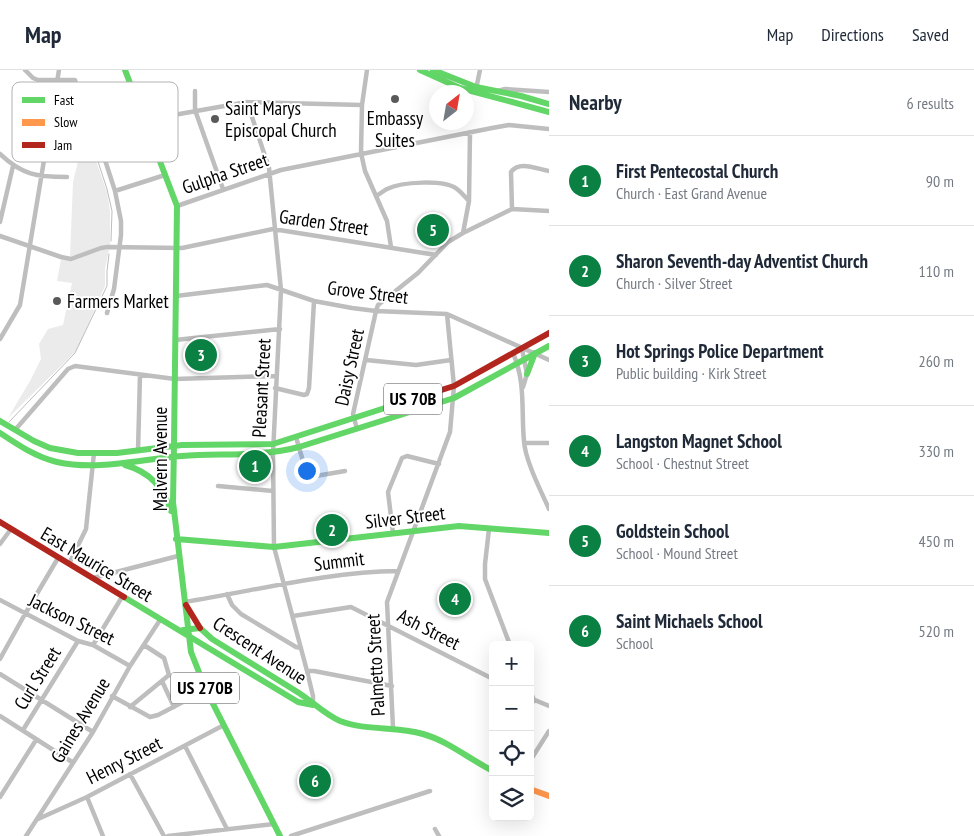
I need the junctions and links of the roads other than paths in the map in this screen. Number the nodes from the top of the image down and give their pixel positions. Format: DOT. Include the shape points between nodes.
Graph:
graph roads {
  1 [pos="25,70"];
  2 [pos="59,70"];
  3 [pos="126,70"];
  4 [pos="367,70"];
  5 [pos="433,70"];
  6 [pos="480,70"];
  7 [pos="424,71"];
  8 [pos="58,80"];
  9 [pos="76,82"];
  10 [pos="130,82"];
  11 [pos="476,90"];
  12 [pos="195,91"];
  13 [pos="497,91"];
  14 [pos="549,92"];
  15 [pos="247,102"];
  16 [pos="549,104"];
  17 [pos="362,105"];
  18 [pos="195,110"];
  19 [pos="549,112"];
  20 [pos="178,113"];
  21 [pos="549,129"];
  22 [pos="470,132"];
  23 [pos="361,153"];
  24 [pos="0,154"];
  25 [pos="44,162"];
  26 [pos="105,162"];
  27 [pos="160,162"];
  28 [pos="13,166"];
  29 [pos="549,171"];
  30 [pos="270,173"];
  31 [pos="165,175"];
  32 [pos="41,177"];
  33 [pos="67,177"];
  34 [pos="223,189"];
  35 [pos="115,191"];
  36 [pos="376,196"];
  37 [pos="469,201"];
  38 [pos="177,206"];
  39 [pos="512,209"];
  40 [pos="549,211"];
  41 [pos="0,222"];
  42 [pos="276,229"];
  43 [pos="463,233"];
  44 [pos="0,236"];
  45 [pos="30,246"];
  46 [pos="391,247"];
  47 [pos="118,248"];
  48 [pos="176,248"];
  49 [pos="436,256"];
  50 [pos="281,290"];
  51 [pos="176,296"];
  52 [pos="314,300"];
  53 [pos="376,311"];
  54 [pos="107,313"];
  55 [pos="447,314"];
  56 [pos="280,329"];
  57 [pos="549,333"];
  58 [pos="0,339"];
  59 [pos="175,340"];
  60 [pos="549,346"];
  61 [pos="522,349"];
  62 [pos="513,354"];
  63 [pos="535,354"];
  64 [pos="366,360"];
  65 [pos="451,360"];
  66 [pos="525,360"];
  67 [pos="549,360"];
  68 [pos="518,364"];
  69 [pos="528,374"];
  70 [pos="140,375"];
  71 [pos="276,376"];
  72 [pos="175,379"];
  73 [pos="454,386"];
  74 [pos="276,388"];
  75 [pos="523,388"];
  76 [pos="454,398"];
  77 [pos="353,418"];
  78 [pos="1,424"];
  79 [pos="357,429"];
  80 [pos="15,430"];
  81 [pos="0,433"];
  82 [pos="296,437"];
  83 [pos="524,443"];
  84 [pos="549,443"];
  85 [pos="273,444"];
  86 [pos="174,445"];
  87 [pos="298,447"];
  88 [pos="138,451"];
  89 [pos="94,453"];
  90 [pos="272,453"];
  91 [pos="174,456"];
  92 [pos="93,464"];
  93 [pos="120,464"];
  94 [pos="438,464"];
  95 [pos="345,471"];
  96 [pos="218,486"];
  97 [pos="273,491"];
  98 [pos="549,509"];
  99 [pos="0,522"];
  100 [pos="175,526"];
  101 [pos="489,528"];
  102 [pos="11,529"];
  103 [pos="414,530"];
  104 [pos="393,533"];
  105 [pos="549,533"];
  106 [pos="176,539"];
  107 [pos="0,544"];
  108 [pos="274,547"];
  109 [pos="178,556"];
  110 [pos="58,558"];
  111 [pos="70,564"];
  112 [pos="398,571"];
  113 [pos="93,578"];
  114 [pos="284,583"];
  115 [pos="226,594"];
  116 [pos="122,597"];
  117 [pos="0,600"];
  118 [pos="184,602"];
  119 [pos="25,614"];
  120 [pos="293,616"];
  121 [pos="160,620"];
  122 [pos="388,625"];
  123 [pos="200,628"];
  124 [pos="188,632"];
  125 [pos="212,639"];
  126 [pos="78,641"];
  127 [pos="508,641"];
  128 [pos="93,645"];
  129 [pos="144,645"];
  130 [pos="208,647"];
  131 [pos="301,648"];
  132 [pos="0,659"];
  133 [pos="130,666"];
  134 [pos="259,668"];
  135 [pos="307,671"];
  136 [pos="0,674"];
  137 [pos="255,676"];
  138 [pos="489,677"];
  139 [pos="162,681"];
  140 [pos="392,686"];
  141 [pos="206,690"];
  142 [pos="112,696"];
  143 [pos="41,700"];
  144 [pos="534,700"];
  145 [pos="313,705"];
  146 [pos="549,706"];
  147 [pos="130,707"];
  148 [pos="174,707"];
  149 [pos="0,716"];
  150 [pos="224,726"];
  151 [pos="393,728"];
  152 [pos="23,730"];
  153 [pos="549,731"];
  154 [pos="93,732"];
  155 [pos="36,740"];
  156 [pos="185,746"];
  157 [pos="534,755"];
  158 [pos="72,762"];
  159 [pos="489,766"];
  160 [pos="130,774"];
  161 [pos="534,790"];
  162 [pos="430,791"];
  163 [pos="87,796"];
  164 [pos="549,796"];
  165 [pos="0,797"];
  166 [pos="36,820"];
  167 [pos="274,824"];
  168 [pos="227,829"];
  169 [pos="435,829"];
  170 [pos="26,836"];
  171 [pos="103,836"];
  172 [pos="164,836"];
  173 [pos="168,836"];
  174 [pos="280,836"];
  175 [pos="292,836"];
  176 [pos="439,836"];
  1 -- 8 [label="street" via="38,80"];
  2 -- 8 [label="street"];
  3 -- 10 [label="main road, Malvern Avenue"];
  4 -- 17 [label="street"];
  5 -- 11 [label="main road"];
  6 -- 11 [label="street"];
  7 -- 11 [label="main road" via="444,82"];
  8 -- 9 [label="street"];
  11 -- 13 [label="main road"];
  11 -- 19 [label="main road"];
  12 -- 18 [label="street"];
  13 -- 14 [label="street"];
  13 -- 16 [label="main road"];
  15 -- 17 [label="street"];
  15 -- 18 [label="street"];
  15 -- 30 [label="street, Pleasant Street"];
  17 -- 23 [label="street"];
  18 -- 20 [label="street"];
  18 -- 34 [label="street"];
  21 -- 22 [label="street, Gulpha Street" via="510,125"];
  22 -- 23 [label="street, Gulpha Street"];
  22 -- 37 [label="street"];
  23 -- 30 [label="street, Gulpha Street"];
  23 -- 36 [label="street"];
  24 -- 28 [label="street"];
  25 -- 32 [label="street"];
  26 -- 35 [label="street"];
  27 -- 31 [label="main road, Malvern Avenue"];
  28 -- 32 [label="street"];
  28 -- 41 [label="street"];
  29 -- 39 [label="street" via="522,165 514,167 511,172"];
  30 -- 34 [label="street, Gulpha Street"];
  30 -- 42 [label="street, Pleasant Street"];
  31 -- 35 [label="street"];
  31 -- 38 [label="main road, Malvern Avenue"];
  32 -- 33 [label="street"];
  32 -- 45 [label="street"];
  34 -- 38 [label="street, Gulpha Street"];
  35 -- 47 [label="street" via="121,222"];
  36 -- 37 [label="street" via="401,185 431,183 456,188"];
  36 -- 46 [label="street" via="387,221"];
  37 -- 43 [label="street"];
  38 -- 48 [label="main road, Malvern Avenue"];
  39 -- 40 [label="street"];
  39 -- 43 [label="street"];
  42 -- 46 [label="street, Garden Street"];
  42 -- 48 [label="street, Garden Street"];
  42 -- 50 [label="street, Pleasant Street"];
  43 -- 49 [label="street" via="448,242"];
  44 -- 45 [label="street, Garden Street"];
  45 -- 47 [label="street, Garden Street" via="71,259 101,248"];
  45 -- 58 [label="street" via="20,305"];
  46 -- 49 [label="street, Garden Street"];
  47 -- 48 [label="street, Garden Street"];
  47 -- 54 [label="street" via="114,289"];
  48 -- 51 [label="main road, Malvern Avenue"];
  49 -- 53 [label="street" via="382,302"];
  50 -- 51 [label="street, Grove Street" via="267,285"];
  50 -- 52 [label="street, Grove Street"];
  50 -- 56 [label="street, Pleasant Street"];
  51 -- 59 [label="main road, Malvern Avenue"];
  52 -- 53 [label="street, Grove Street"];
  52 -- 74 [label="street" via="307,394"];
  53 -- 55 [label="street, Grove Street"];
  53 -- 64 [label="street, Daisy Street"];
  55 -- 61 [label="street, Grove Street"];
  55 -- 65 [label="street, Palmetto Street"];
  56 -- 59 [label="street"];
  56 -- 71 [label="street, Pleasant Street"];
  57 -- 61 [label="main road, US 70B"];
  59 -- 72 [label="main road, Malvern Avenue"];
  60 -- 63 [label="main road, US 70B"];
  61 -- 62 [label="main road, US 70B"];
  61 -- 63 [label="street, Grove Street"];
  61 -- 66 [label="street"];
  62 -- 68 [label="street"];
  62 -- 73 [label="main road, US 70B"];
  63 -- 66 [label="main road, US 70B"];
  63 -- 67 [label="street, Grove Street"];
  63 -- 69 [label="main road"];
  64 -- 65 [label="street" via="416,365"];
  64 -- 77 [label="street, Daisy Street"];
  65 -- 73 [label="street, Palmetto Street"];
  66 -- 68 [label="main road, US 70B"];
  66 -- 69 [label="street"];
  68 -- 75 [label="street"];
  68 -- 76 [label="main road, US 70B"];
  69 -- 75 [label="street"];
  70 -- 72 [label="street"];
  70 -- 80 [label="street" via="75,366 68,369"];
  70 -- 88 [label="street"];
  71 -- 72 [label="street"];
  71 -- 74 [label="street, Pleasant Street"];
  72 -- 86 [label="main road, Malvern Avenue"];
  73 -- 76 [label="street, Palmetto Street"];
  73 -- 77 [label="main road, US 70B"];
  74 -- 85 [label="street, Pleasant Street"];
  75 -- 83 [label="street"];
  76 -- 79 [label="main road, US 70B"];
  76 -- 94 [label="street, Palmetto Street" via="450,432"];
  77 -- 79 [label="street, Daisy Street"];
  77 -- 82 [label="main road, US 70B"];
  78 -- 80 [label="main road, US 70B"];
  79 -- 87 [label="main road, US 70B"];
  80 -- 89 [label="main road, US 70B" via="50,448"];
  81 -- 92 [label="main road, US 70B" via="42,456 57,461"];
  82 -- 85 [label="main road, US 70B"];
  82 -- 87 [label="street"];
  83 -- 84 [label="street"];
  83 -- 98 [label="street"];
  85 -- 86 [label="main road, US 70B"];
  85 -- 90 [label="street, Pleasant Street"];
  86 -- 88 [label="main road, US 70B"];
  86 -- 91 [label="main road, Malvern Avenue / US 270B"];
  87 -- 90 [label="main road, US 70B"];
  87 -- 95 [label="street" via="310,477"];
  88 -- 89 [label="main road, US 70B"];
  89 -- 92 [label="street"];
  90 -- 91 [label="main road, US 70B"];
  90 -- 97 [label="street, Pleasant Street"];
  91 -- 93 [label="main road, US 70B"];
  91 -- 100 [label="main road, Malvern Avenue / US 270B"];
  92 -- 93 [label="main road, US 70B"];
  92 -- 111 [label="street" via="86,529"];
  93 -- 100 [label="main road, US 270B" via="139,469 158,483"];
  94 -- 103 [label="street, Palmetto Street"];
  94 -- 104 [label="street" via="407,456 402,458 388,492"];
  96 -- 97 [label="street"];
  97 -- 108 [label="street, Pleasant Street"];
  99 -- 102 [label="main road, East Maurice Street"];
  100 -- 106 [label="main road, Malvern Avenue / US 270B"];
  101 -- 103 [label="main road, Silver Street" via="459,526"];
  101 -- 105 [label="main road, Silver Street"];
  101 -- 127 [label="street" via="484,571"];
  102 -- 107 [label="street"];
  102 -- 110 [label="main road, East Maurice Street"];
  103 -- 104 [label="main road, Silver Street"];
  103 -- 112 [label="street, Palmetto Street"];
  104 -- 108 [label="main road, Silver Street"];
  106 -- 108 [label="main road, Silver Street"];
  106 -- 109 [label="main road, Malvern Avenue / US 270B"];
  108 -- 114 [label="street, Pleasant Street"];
  109 -- 113 [label="street"];
  109 -- 118 [label="main road, Malvern Avenue / US 270B"];
  110 -- 111 [label="main road, East Maurice Street"];
  110 -- 119 [label="street"];
  111 -- 113 [label="main road, East Maurice Street"];
  112 -- 114 [label="street, Summit" via="362,572"];
  112 -- 122 [label="street, Palmetto Street" via="387,602"];
  113 -- 116 [label="main road, East Maurice Street"];
  114 -- 115 [label="street, Summit"];
  114 -- 120 [label="street, Pleasant Street"];
  115 -- 118 [label="street, Summit"];
  115 -- 131 [label="street" via="241,614"];
  116 -- 121 [label="main road, East Maurice Street"];
  116 -- 128 [label="street"];
  117 -- 119 [label="street, Jackson Street"];
  118 -- 123 [label="main road"];
  118 -- 124 [label="main road, Malvern Avenue / US 270B"];
  119 -- 126 [label="street, Jackson Street"];
  119 -- 132 [label="street"];
  120 -- 122 [label="street, Ash Street" via="351,607"];
  120 -- 131 [label="street, Pleasant Street"];
  121 -- 124 [label="main road, East Maurice Street" via="179,631"];
  121 -- 129 [label="street, Gaines Avenue"];
  122 -- 138 [label="street, Ash Street"];
  122 -- 140 [label="street, Palmetto Street"];
  123 -- 124 [label="main road, Crescent Avenue"];
  123 -- 125 [label="main road, Crescent Avenue"];
  124 -- 130 [label="main road, Crescent Avenue"];
  124 -- 141 [label="main road, Malvern Avenue / US 270B"];
  125 -- 130 [label="main road"];
  125 -- 134 [label="main road, Crescent Avenue"];
  126 -- 128 [label="street, Jackson Street"];
  126 -- 143 [label="street, Curl Street"];
  128 -- 133 [label="street, Jackson Street"];
  129 -- 133 [label="street, Gaines Avenue"];
  129 -- 139 [label="street" via="164,658 169,675"];
  130 -- 137 [label="main road, Crescent Avenue"];
  131 -- 135 [label="street, Pleasant Street"];
  133 -- 142 [label="street, Gaines Avenue"];
  134 -- 137 [label="main road"];
  134 -- 145 [label="main road, Crescent Avenue"];
  135 -- 140 [label="street"];
  135 -- 145 [label="street, Pleasant Street"];
  136 -- 143 [label="street"];
  137 -- 145 [label="main road, Crescent Avenue" via="298,702"];
  139 -- 147 [label="street"];
  139 -- 148 [label="street"];
  140 -- 151 [label="street, Palmetto Street"];
  141 -- 148 [label="street"];
  141 -- 150 [label="main road, Malvern Avenue / US 270B"];
  142 -- 147 [label="street"];
  142 -- 154 [label="street, Gaines Avenue"];
  143 -- 152 [label="street, Curl Street"];
  143 -- 154 [label="street"];
  144 -- 146 [label="street"];
  145 -- 151 [label="main road, Crescent Avenue" via="355,725"];
  147 -- 148 [label="street" via="150,717"];
  149 -- 152 [label="street"];
  150 -- 156 [label="street, Henry Street"];
  150 -- 167 [label="main road, Malvern Avenue / US 270B"];
  151 -- 159 [label="main road, Crescent Avenue" via="432,737"];
  152 -- 155 [label="street"];
  153 -- 157 [label="street"];
  154 -- 158 [label="street, Gaines Avenue"];
  155 -- 158 [label="street"];
  155 -- 165 [label="street"];
  156 -- 160 [label="street, Henry Street"];
  156 -- 168 [label="street"];
  158 -- 166 [label="street, Gaines Avenue"];
  160 -- 163 [label="street, Henry Street"];
  160 -- 172 [label="street"];
  161 -- 164 [label="main road"];
  162 -- 175 [label="street"];
  163 -- 166 [label="street, Henry Street"];
  163 -- 171 [label="street"];
  166 -- 170 [label="street, Gaines Avenue"];
  167 -- 168 [label="street"];
  167 -- 174 [label="main road, Malvern Avenue / US 270B"];
  168 -- 173 [label="street"];
  169 -- 176 [label="street"];
}
